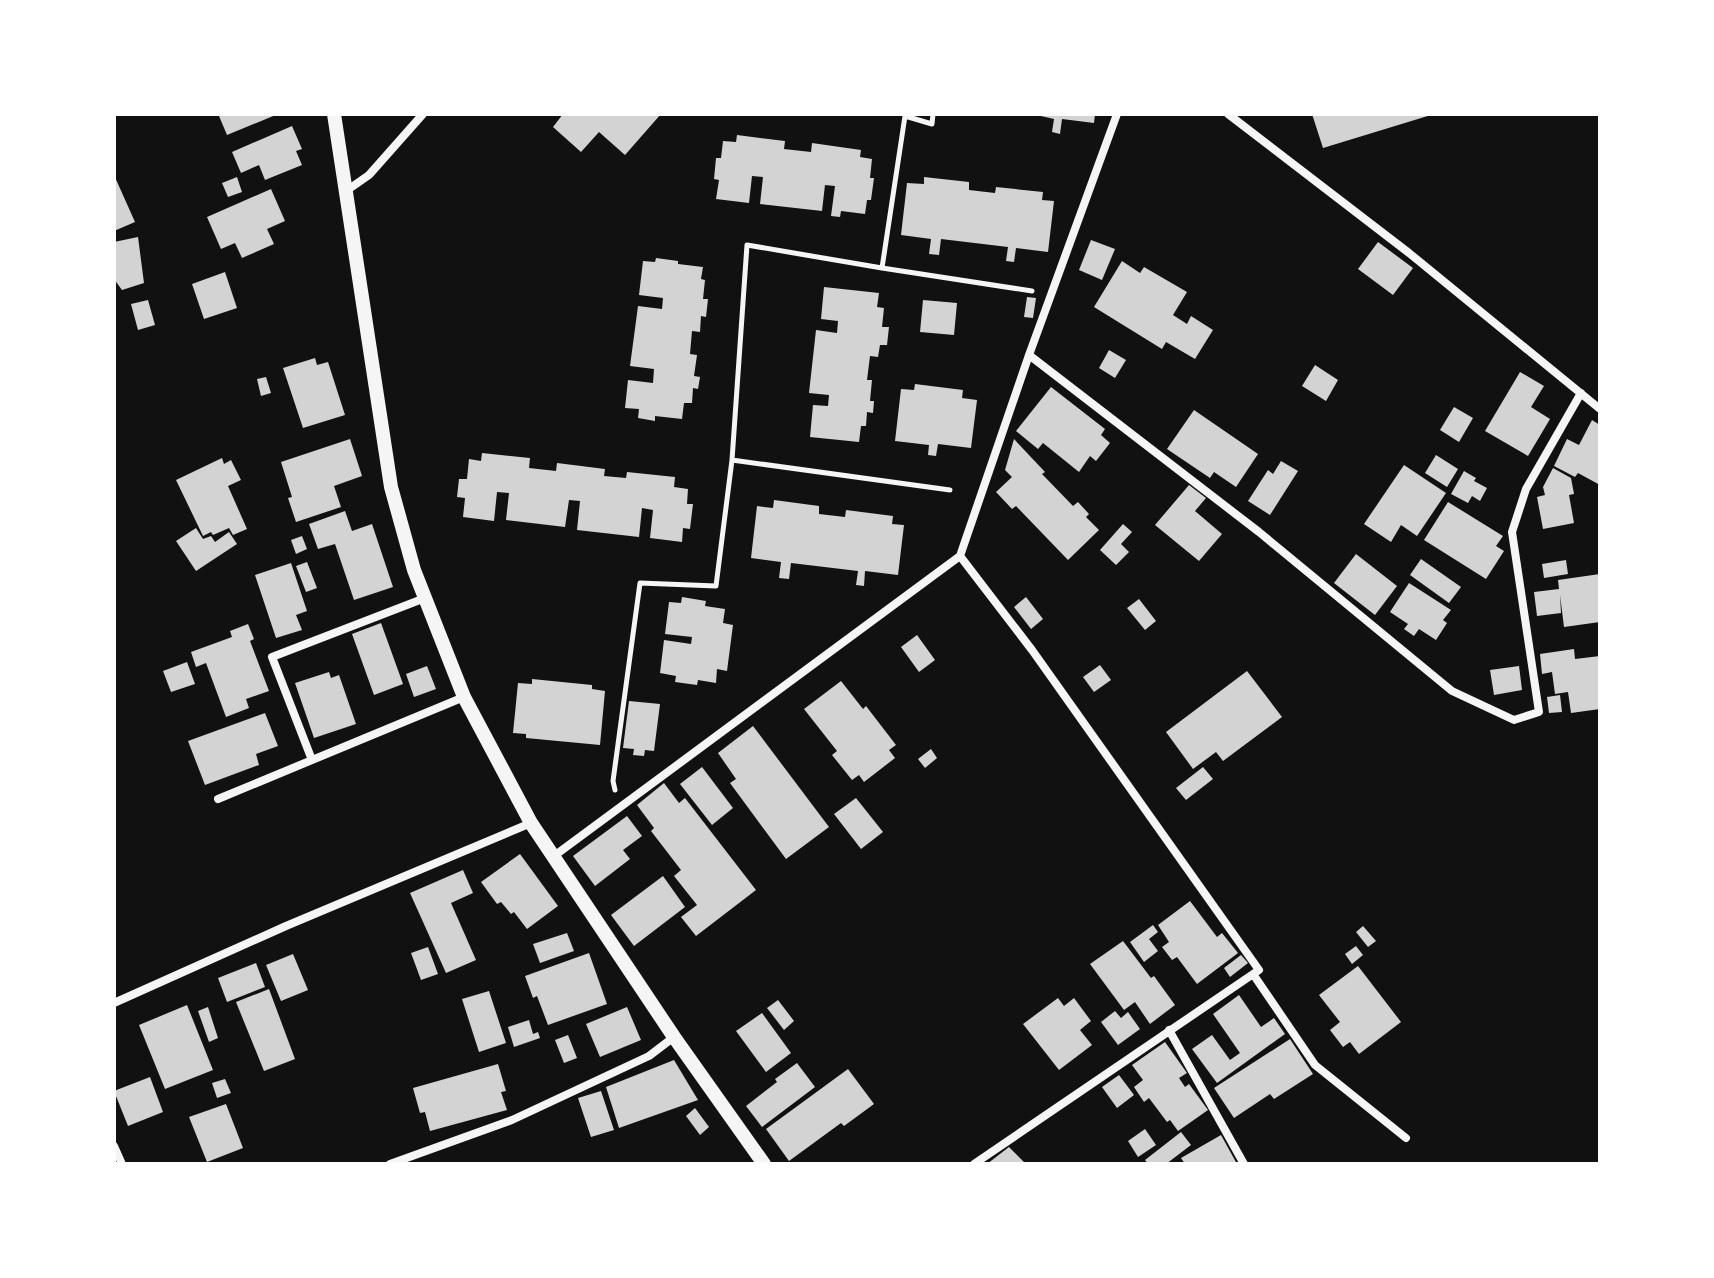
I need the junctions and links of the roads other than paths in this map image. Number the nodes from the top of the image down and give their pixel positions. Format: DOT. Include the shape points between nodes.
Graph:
graph roads {
  1 [pos="334,114"];
  2 [pos="423,114"];
  3 [pos="1117,114"];
  4 [pos="1228,114"];
  5 [pos="346,191"];
  6 [pos="1029,355"];
  7 [pos="1581,393"];
  8 [pos="1600,409"];
  9 [pos="960,556"];
  10 [pos="425,598"];
  11 [pos="464,697"];
  12 [pos="312,760"];
  13 [pos="218,799"];
  14 [pos="531,823"];
  15 [pos="554,856"];
  16 [pos="1253,974"];
  17 [pos="114,1003"];
  18 [pos="1169,1030"];
  19 [pos="674,1037"];
  20 [pos="1406,1138"];
  21 [pos="114,1146"];
  22 [pos="122,1164"];
  23 [pos="390,1164"];
  24 [pos="764,1164"];
  25 [pos="974,1164"];
  26 [pos="1244,1164"];
  1 -- 5 [label="street"];
  2 -- 5 [label="street" via="369,175"];
  3 -- 6 [label="street"];
  4 -- 7 [label="street"];
  5 -- 10 [label="street" via="391,487"];
  6 -- 7 [label="street" via="1259,532 1452,691 1514,720 1539,712 1512,532 1526,489"];
  6 -- 9 [label="street"];
  7 -- 8 [label="street"];
  9 -- 15 [label="street"];
  9 -- 16 [label="street" via="1189,870 1259,970"];
  10 -- 11 [label="street"];
  10 -- 12 [label="street" via="272,657"];
  11 -- 12 [label="street"];
  11 -- 14 [label="street"];
  12 -- 13 [label="street"];
  14 -- 15 [label="street"];
  14 -- 17 [label="street"];
  15 -- 19 [label="street"];
  16 -- 18 [label="street"];
  16 -- 20 [label="street" via="1315,1065"];
  18 -- 25 [label="street"];
  18 -- 26 [label="street"];
  19 -- 23 [label="street" via="649,1056 512,1120"];
  19 -- 24 [label="street"];
  21 -- 22 [label="street"];
}
